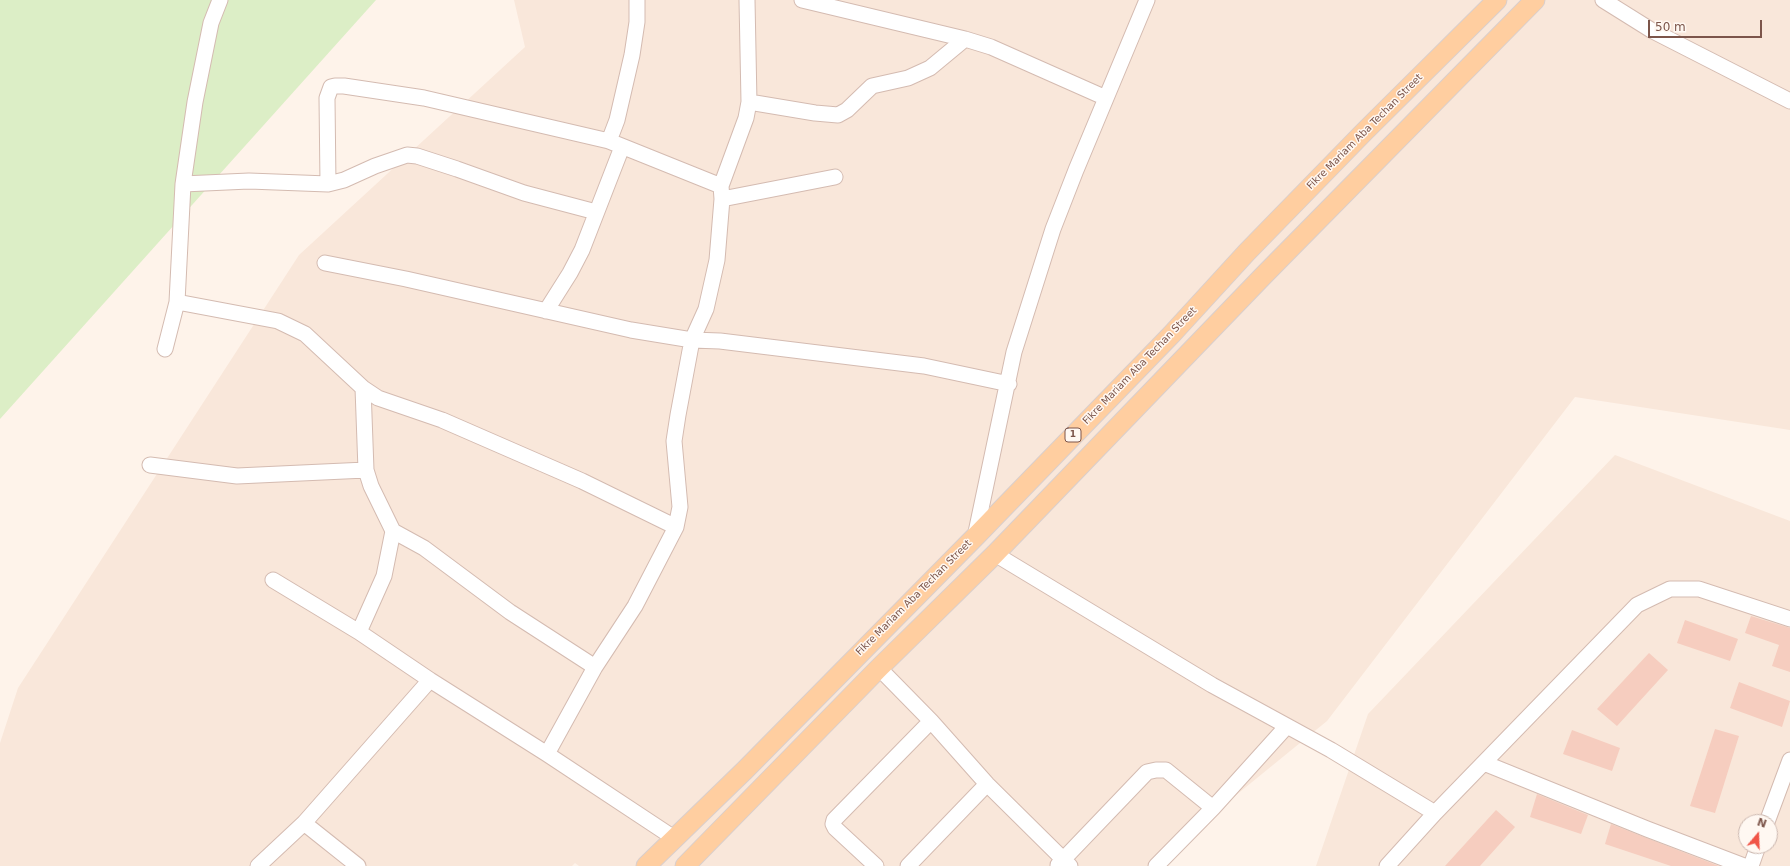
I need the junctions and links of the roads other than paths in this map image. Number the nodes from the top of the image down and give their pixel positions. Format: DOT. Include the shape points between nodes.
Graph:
graph roads {
  1 [pos="220,0"];
  2 [pos="637,0"];
  3 [pos="747,0"];
  4 [pos="802,0"];
  5 [pos="1147,0"];
  6 [pos="1497,0"];
  7 [pos="1535,0"];
  8 [pos="1603,0"];
  9 [pos="964,39"];
  10 [pos="1106,98"];
  11 [pos="1790,101"];
  12 [pos="749,102"];
  13 [pos="615,144"];
  14 [pos="835,177"];
  15 [pos="183,184"];
  16 [pos="328,184"];
  17 [pos="722,192"];
  18 [pos="596,212"];
  19 [pos="324,263"];
  20 [pos="177,302"];
  21 [pos="546,311"];
  22 [pos="692,340"];
  23 [pos="165,349"];
  24 [pos="1009,384"];
  25 [pos="363,388"];
  26 [pos="150,464"];
  27 [pos="366,470"];
  28 [pos="676,527"];
  29 [pos="393,531"];
  30 [pos="975,537"];
  31 [pos="995,554"];
  32 [pos="273,580"];
  33 [pos="1790,619"];
  34 [pos="359,632"];
  35 [pos="595,667"];
  36 [pos="879,668"];
  37 [pos="430,680"];
  38 [pos="930,721"];
  39 [pos="1287,726"];
  40 [pos="547,754"];
  41 [pos="1790,760"];
  42 [pos="1484,763"];
  43 [pos="987,784"];
  44 [pos="1213,808"];
  45 [pos="1435,813"];
  46 [pos="1770,814"];
  47 [pos="304,823"];
  48 [pos="674,838"];
  49 [pos="1755,854"];
  50 [pos="1064,864"];
  51 [pos="258,866"];
  52 [pos="358,866"];
  53 [pos="646,866"];
  54 [pos="685,866"];
  55 [pos="876,866"];
  56 [pos="908,866"];
  57 [pos="1156,866"];
  58 [pos="1387,866"];
  59 [pos="1744,866"];
  60 [pos="1751,866"];
  1 -- 15 [label="street" via="211,23 195,102"];
  2 -- 13 [label="street" via="632,55 617,120"];
  3 -- 12 [label="street"];
  4 -- 9 [label="street"];
  5 -- 10 [label="street"];
  6 -- 30 [label="main road, Fikre Mariam Aba Techan Street / 1" via="1269,229 1171,335"];
  7 -- 31 [label="main road, 1" via="1247,292"];
  8 -- 11 [label="street" via="1651,30"];
  9 -- 10 [label="street" via="991,47"];
  9 -- 12 [label="street" via="930,68 908,78 872,86 847,110 838,115"];
  10 -- 24 [label="street" via="1053,229 1014,352"];
  12 -- 17 [label="street"];
  13 -- 16 [label="street" via="424,98 335,86 331,87 327,98"];
  13 -- 17 [label="street"];
  13 -- 18 [label="street"];
  14 -- 17 [label="street"];
  15 -- 16 [label="street" via="249,181"];
  15 -- 20 [label="street"];
  16 -- 18 [label="street" via="407,155 417,156 524,193"];
  17 -- 22 [label="street" via="717,260 706,309"];
  18 -- 21 [label="street" via="582,250"];
  19 -- 21 [label="street"];
  20 -- 23 [label="street"];
  20 -- 25 [label="street" via="278,321 305,334"];
  21 -- 22 [label="street" via="631,330"];
  22 -- 24 [label="street" via="720,341 924,366"];
  22 -- 28 [label="street" via="674,441 680,507"];
  24 -- 30 [label="street"];
  25 -- 27 [label="street"];
  25 -- 28 [label="street" via="378,398 442,420 582,481"];
  26 -- 27 [label="street" via="237,476"];
  27 -- 29 [label="street"];
  28 -- 35 [label="street" via="634,606"];
  29 -- 34 [label="street" via="384,576"];
  29 -- 35 [label="street" via="424,548 510,612"];
  30 -- 48 [label="main road, Fikre Mariam Aba Techan Street / 1" via="745,770"];
  31 -- 36 [label="main road, 1"];
  31 -- 39 [label="street" via="1205,681"];
  32 -- 34 [label="street"];
  33 -- 42 [label="street" via="1699,589 1670,588 1637,605"];
  34 -- 37 [label="street"];
  35 -- 40 [label="street"];
  36 -- 38 [label="street"];
  36 -- 54 [label="main road, 1"];
  37 -- 40 [label="street"];
  37 -- 47 [label="street"];
  38 -- 43 [label="street"];
  38 -- 55 [label="street" via="834,820 835,828"];
  39 -- 44 [label="street"];
  39 -- 45 [label="street"];
  40 -- 48 [label="street"];
  41 -- 46 [label="street"];
  42 -- 45 [label="street"];
  42 -- 59 [label="street"];
  43 -- 50 [label="street"];
  43 -- 56 [label="street"];
  44 -- 50 [label="street" via="1166,770 1148,772"];
  44 -- 57 [label="street"];
  45 -- 58 [label="street"];
  47 -- 51 [label="street"];
  47 -- 52 [label="street"];
  48 -- 53 [label="main road, Fikre Mariam Aba Techan Street / 1"];
  49 -- 60 [label="street"];
}
